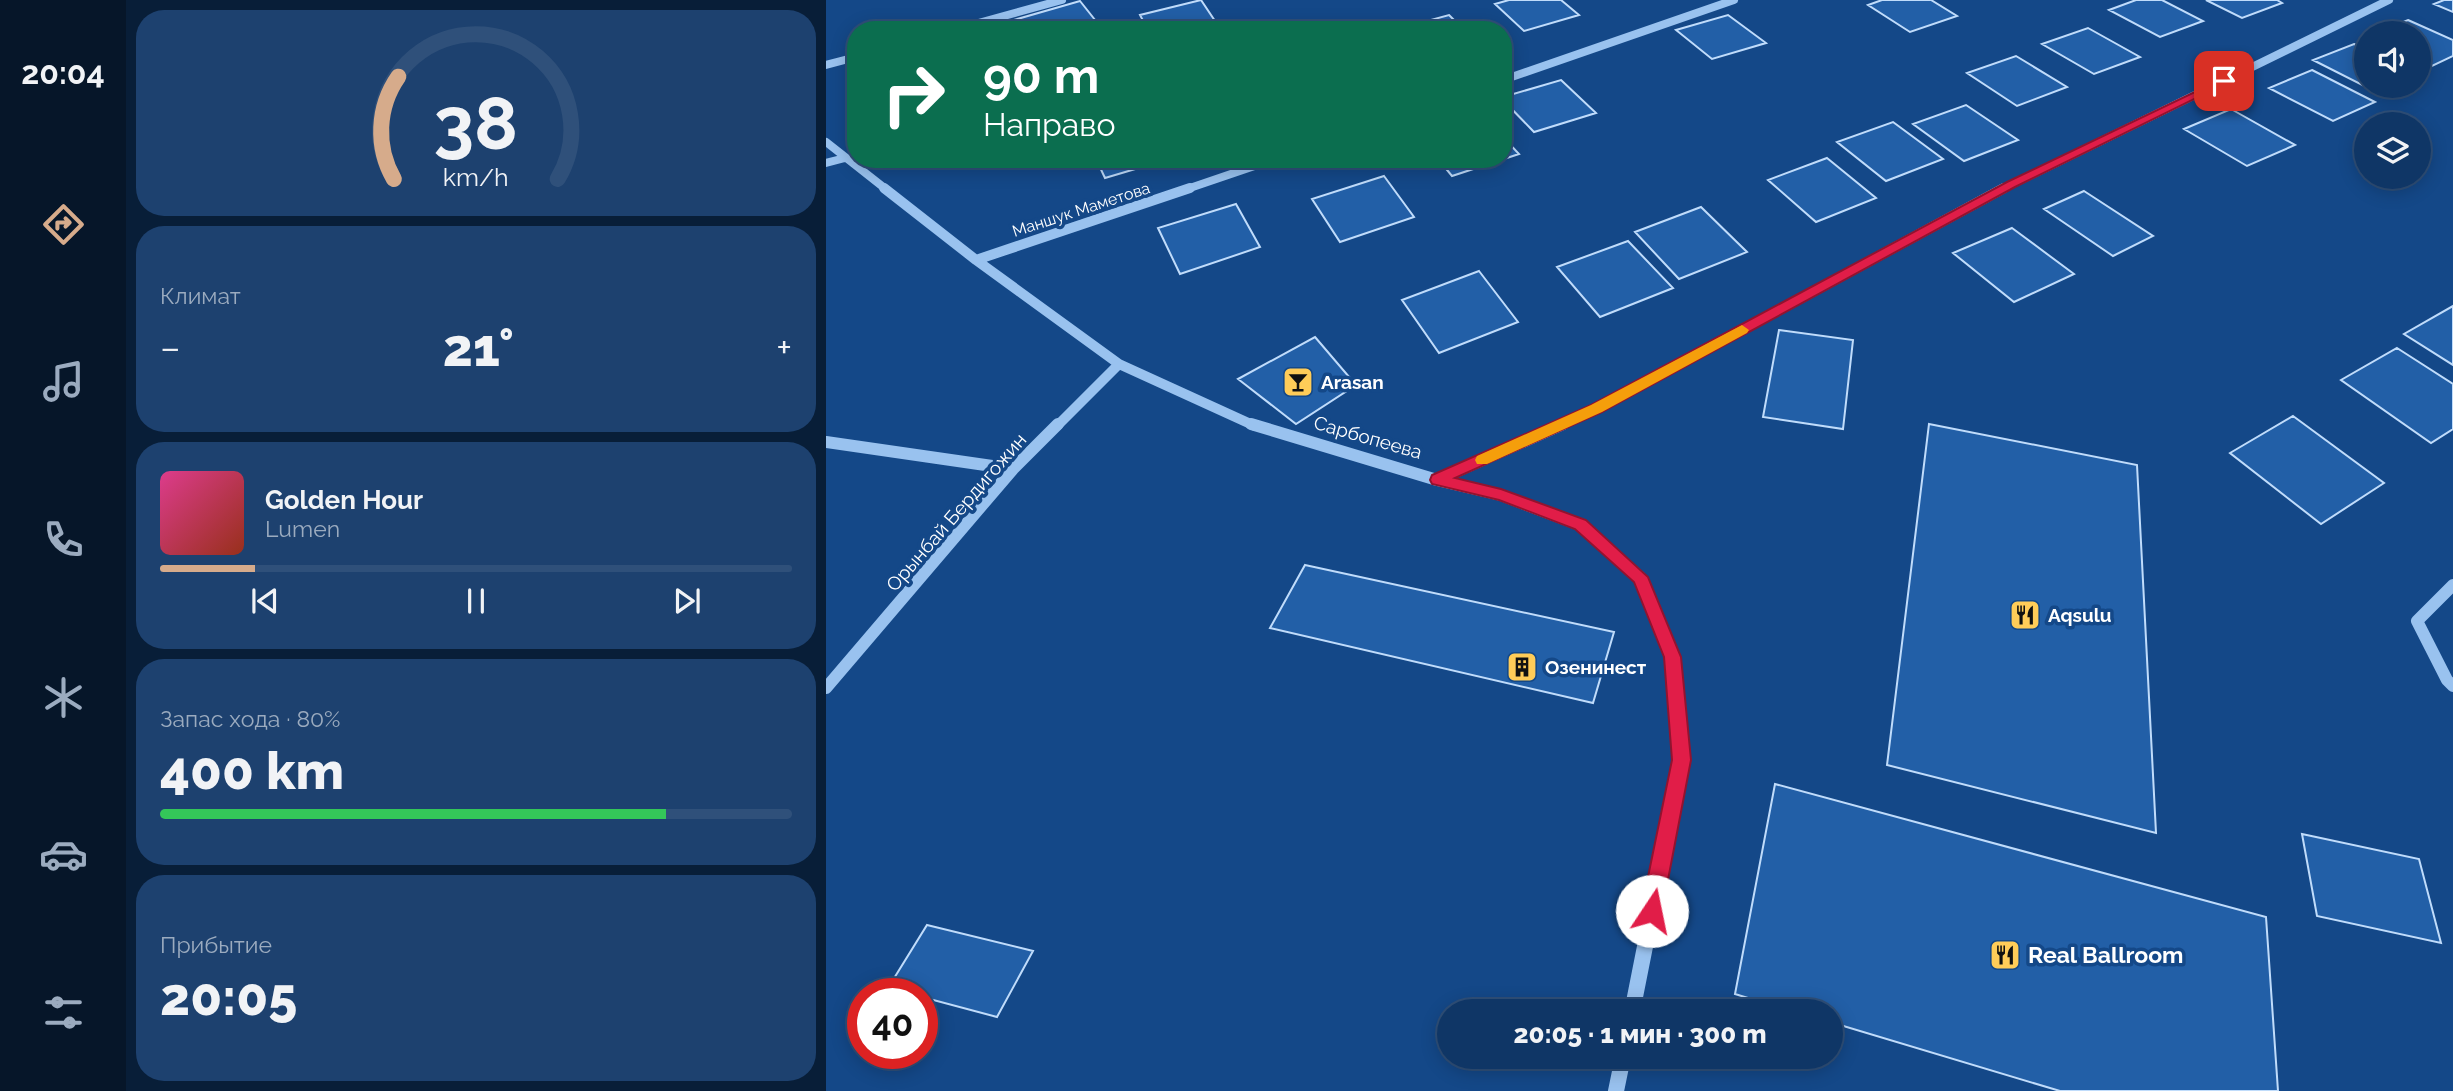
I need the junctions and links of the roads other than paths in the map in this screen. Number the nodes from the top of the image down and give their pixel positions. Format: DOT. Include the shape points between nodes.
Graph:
graph roads {
  1 [pos="1062,0"];
  2 [pos="1734,0"];
  3 [pos="2389,0"];
  4 [pos="986,21"];
  5 [pos="847,59"];
  6 [pos="826,65"];
  7 [pos="1512,77"];
  8 [pos="826,142"];
  9 [pos="845,158"];
  10 [pos="826,163"];
  11 [pos="858,168"];
  12 [pos="1248,168"];
  13 [pos="976,260"];
  14 [pos="1119,364"];
  15 [pos="826,442"];
  16 [pos="1013,469"];
  17 [pos="1437,480"];
  18 [pos="2453,585"];
  19 [pos="2450,683"];
  20 [pos="826,688"];
  21 [pos="1635,999"];
  22 [pos="1621,1069"];
  23 [pos="1616,1091"];
  1 -- 4 [label="street"];
  2 -- 7 [label="street"];
  3 -- 17 [label="street" via="2011,184 1597,409"];
  5 -- 6 [label="street"];
  8 -- 9 [label="street, Сарбопеева"];
  9 -- 10 [label="street"];
  11 -- 13 [label="street, Сарбопеева"];
  12 -- 13 [label="street, Маншук Маметова"];
  13 -- 14 [label="street, Сарбопеева"];
  14 -- 16 [label="street, Орынбай Бердигожин"];
  14 -- 17 [label="street, Сарбопеева" via="1256,427"];
  15 -- 16 [label="street"];
  16 -- 20 [label="street, Орынбай Бердигожин"];
  17 -- 21 [label="street, Сарбопеева" via="1501,495 1580,524 1640,577 1673,657 1682,760"];
  18 -- 19 [label="street" via="2417,621"];
  22 -- 23 [label="street"];
}
